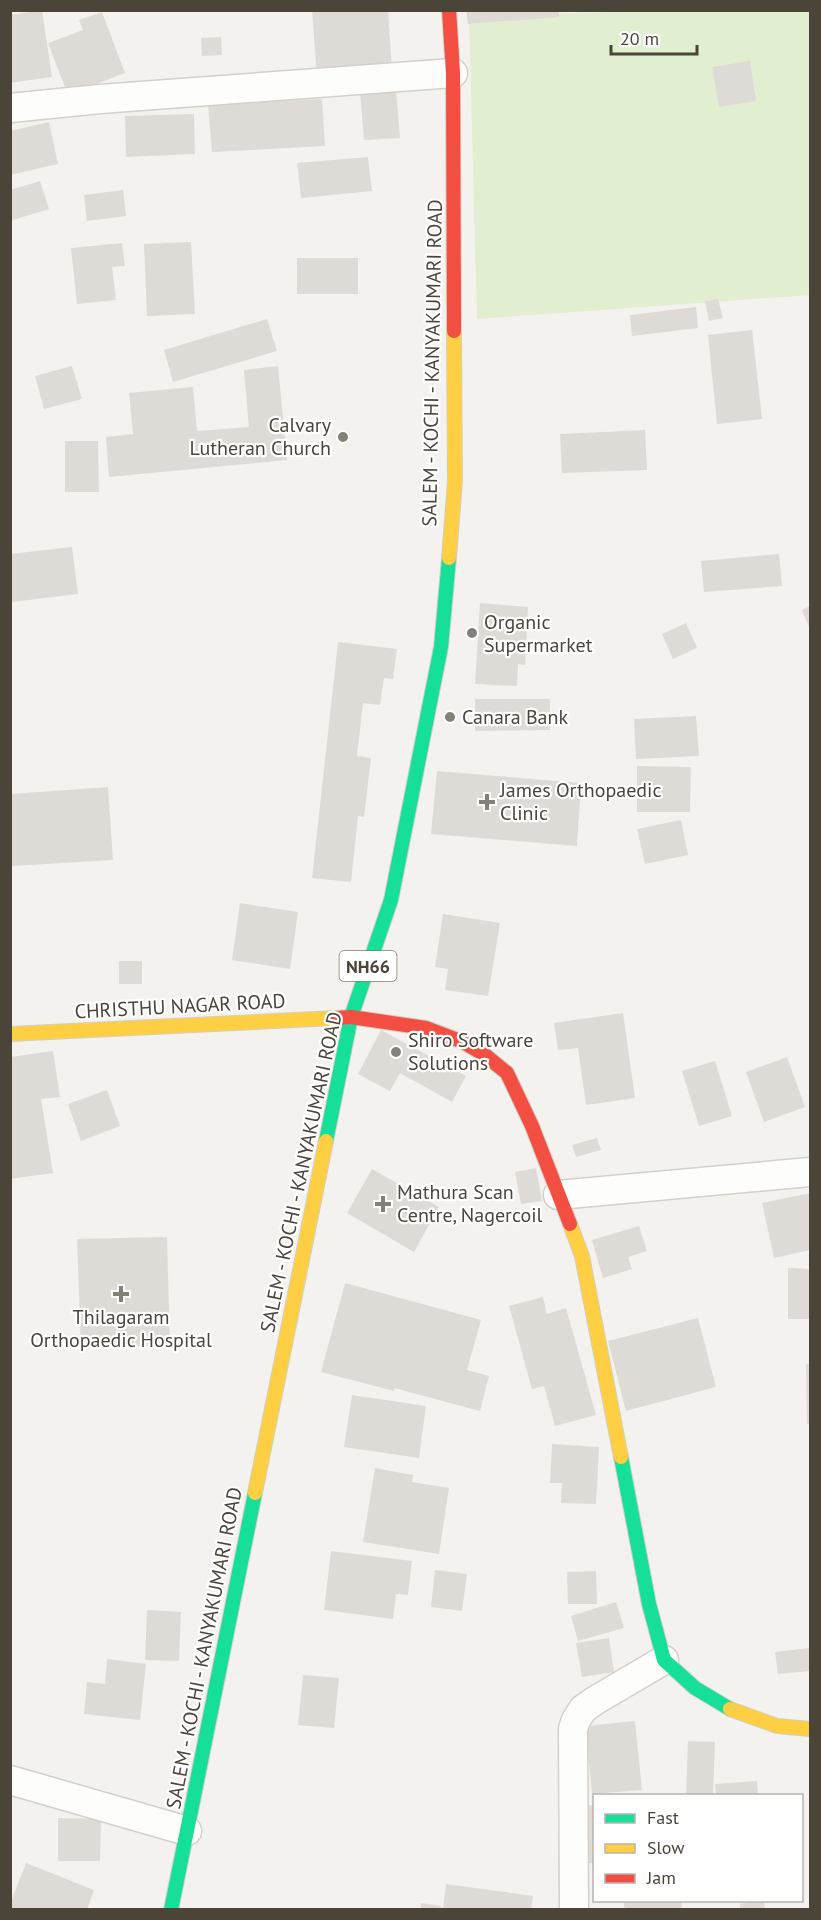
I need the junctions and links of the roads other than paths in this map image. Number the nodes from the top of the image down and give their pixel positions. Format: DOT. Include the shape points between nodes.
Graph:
graph roads {
  1 [pos="449,10"];
  2 [pos="453,73"];
  3 [pos="10,108"];
  4 [pos="351,1017"];
  5 [pos="10,1034"];
  6 [pos="810,1172"];
  7 [pos="558,1195"];
  8 [pos="663,1660"];
  9 [pos="810,1730"];
  10 [pos="10,1780"];
  11 [pos="187,1832"];
  12 [pos="171,1910"];
  13 [pos="574,1910"];
  1 -- 2 [label="main road, SALEM - KOCHI - KANYAKUMARI ROAD / NH66"];
  2 -- 3 [label="street"];
  2 -- 4 [label="main road, SALEM - KOCHI - KANYAKUMARI ROAD / NH66" via="455,481 441,647 391,900"];
  4 -- 5 [label="main road, CHRISTHU NAGAR ROAD"];
  4 -- 7 [label="main road, CHRISTHU NAGAR ROAD" via="426,1028 463,1042 507,1073"];
  4 -- 11 [label="main road, SALEM - KOCHI - KANYAKUMARI ROAD / NH66"];
  6 -- 7 [label="street"];
  7 -- 8 [label="main road, CHRISTHU NAGAR ROAD" via="582,1256"];
  8 -- 9 [label="main road" via="696,1688 730,1709 777,1726"];
  8 -- 13 [label="street" via="596,1700 576,1719"];
  10 -- 11 [label="street"];
  11 -- 12 [label="main road, SALEM - KOCHI - KANYAKUMARI ROAD / NH66"];
}
